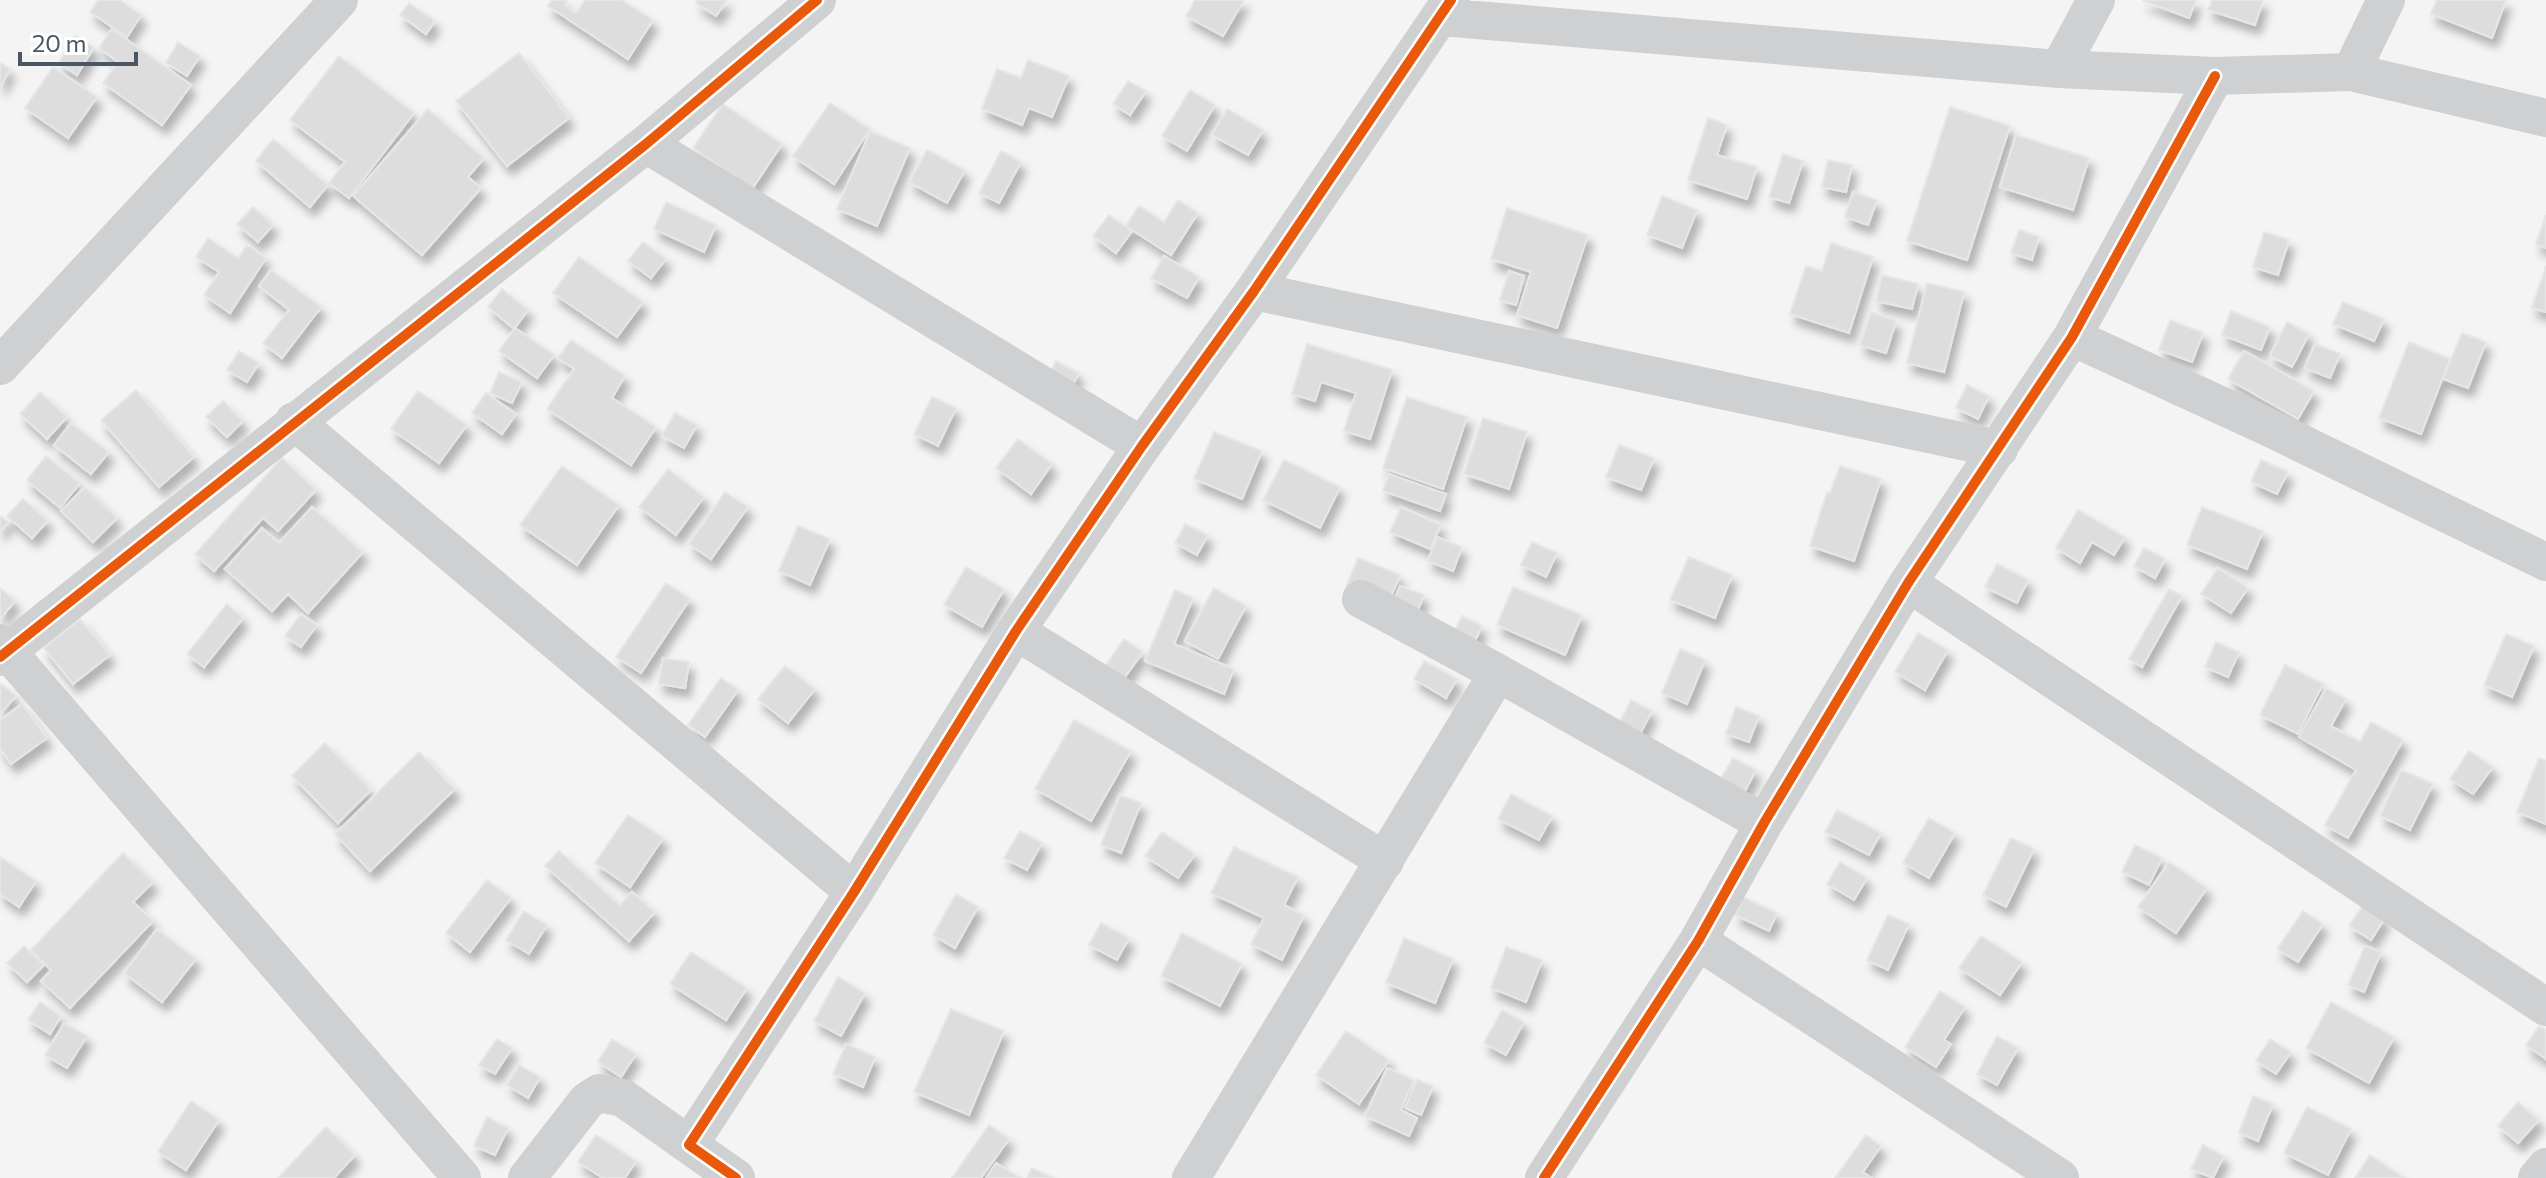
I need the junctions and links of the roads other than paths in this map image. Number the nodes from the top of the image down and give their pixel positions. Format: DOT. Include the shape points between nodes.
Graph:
graph roads {
  1 [pos="339,0"];
  2 [pos="817,0"];
  3 [pos="2096,0"];
  4 [pos="2386,0"];
  5 [pos="1446,8"];
  6 [pos="2059,69"];
  7 [pos="2351,72"];
  8 [pos="2215,76"];
  9 [pos="2546,118"];
  10 [pos="646,144"];
  11 [pos="1254,291"];
  12 [pos="2072,337"];
  13 [pos="0,366"];
  14 [pos="294,421"];
  15 [pos="1142,446"];
  16 [pos="1999,449"];
  17 [pos="2546,562"];
  18 [pos="1908,583"];
  19 [pos="1361,599"];
  20 [pos="1016,631"];
  21 [pos="3,650"];
  22 [pos="1498,673"];
  23 [pos="1764,823"];
  24 [pos="1385,861"];
  25 [pos="854,892"];
  26 [pos="1698,941"];
  27 [pos="2546,1007"];
  28 [pos="689,1145"];
  29 [pos="2546,1167"];
  30 [pos="462,1178"];
  31 [pos="527,1178"];
  32 [pos="736,1178"];
  33 [pos="1191,1178"];
  34 [pos="1544,1178"];
  35 [pos="2060,1178"];
  36 [pos="2537,1178"];
  1 -- 13 [label="street"];
  2 -- 10 [label="street"];
  3 -- 6 [label="street"];
  4 -- 7 [label="street"];
  5 -- 6 [label="street"];
  5 -- 11 [label="street"];
  6 -- 8 [label="street"];
  7 -- 8 [label="street"];
  7 -- 9 [label="street"];
  8 -- 12 [label="street"];
  10 -- 14 [label="street"];
  10 -- 15 [label="street"];
  11 -- 15 [label="street"];
  11 -- 16 [label="street"];
  12 -- 16 [label="street"];
  12 -- 17 [label="street"];
  14 -- 21 [label="street"];
  14 -- 25 [label="street"];
  15 -- 20 [label="street"];
  16 -- 18 [label="street"];
  18 -- 23 [label="street"];
  18 -- 27 [label="street"];
  19 -- 22 [label="street"];
  20 -- 24 [label="street"];
  20 -- 25 [label="street"];
  21 -- 30 [label="street"];
  22 -- 23 [label="street"];
  22 -- 24 [label="street"];
  23 -- 26 [label="street"];
  24 -- 33 [label="street"];
  25 -- 28 [label="street"];
  26 -- 34 [label="street"];
  26 -- 35 [label="street"];
  28 -- 31 [label="street" via="623,1098 599,1093"];
  28 -- 32 [label="street"];
  29 -- 36 [label="street"];
}
